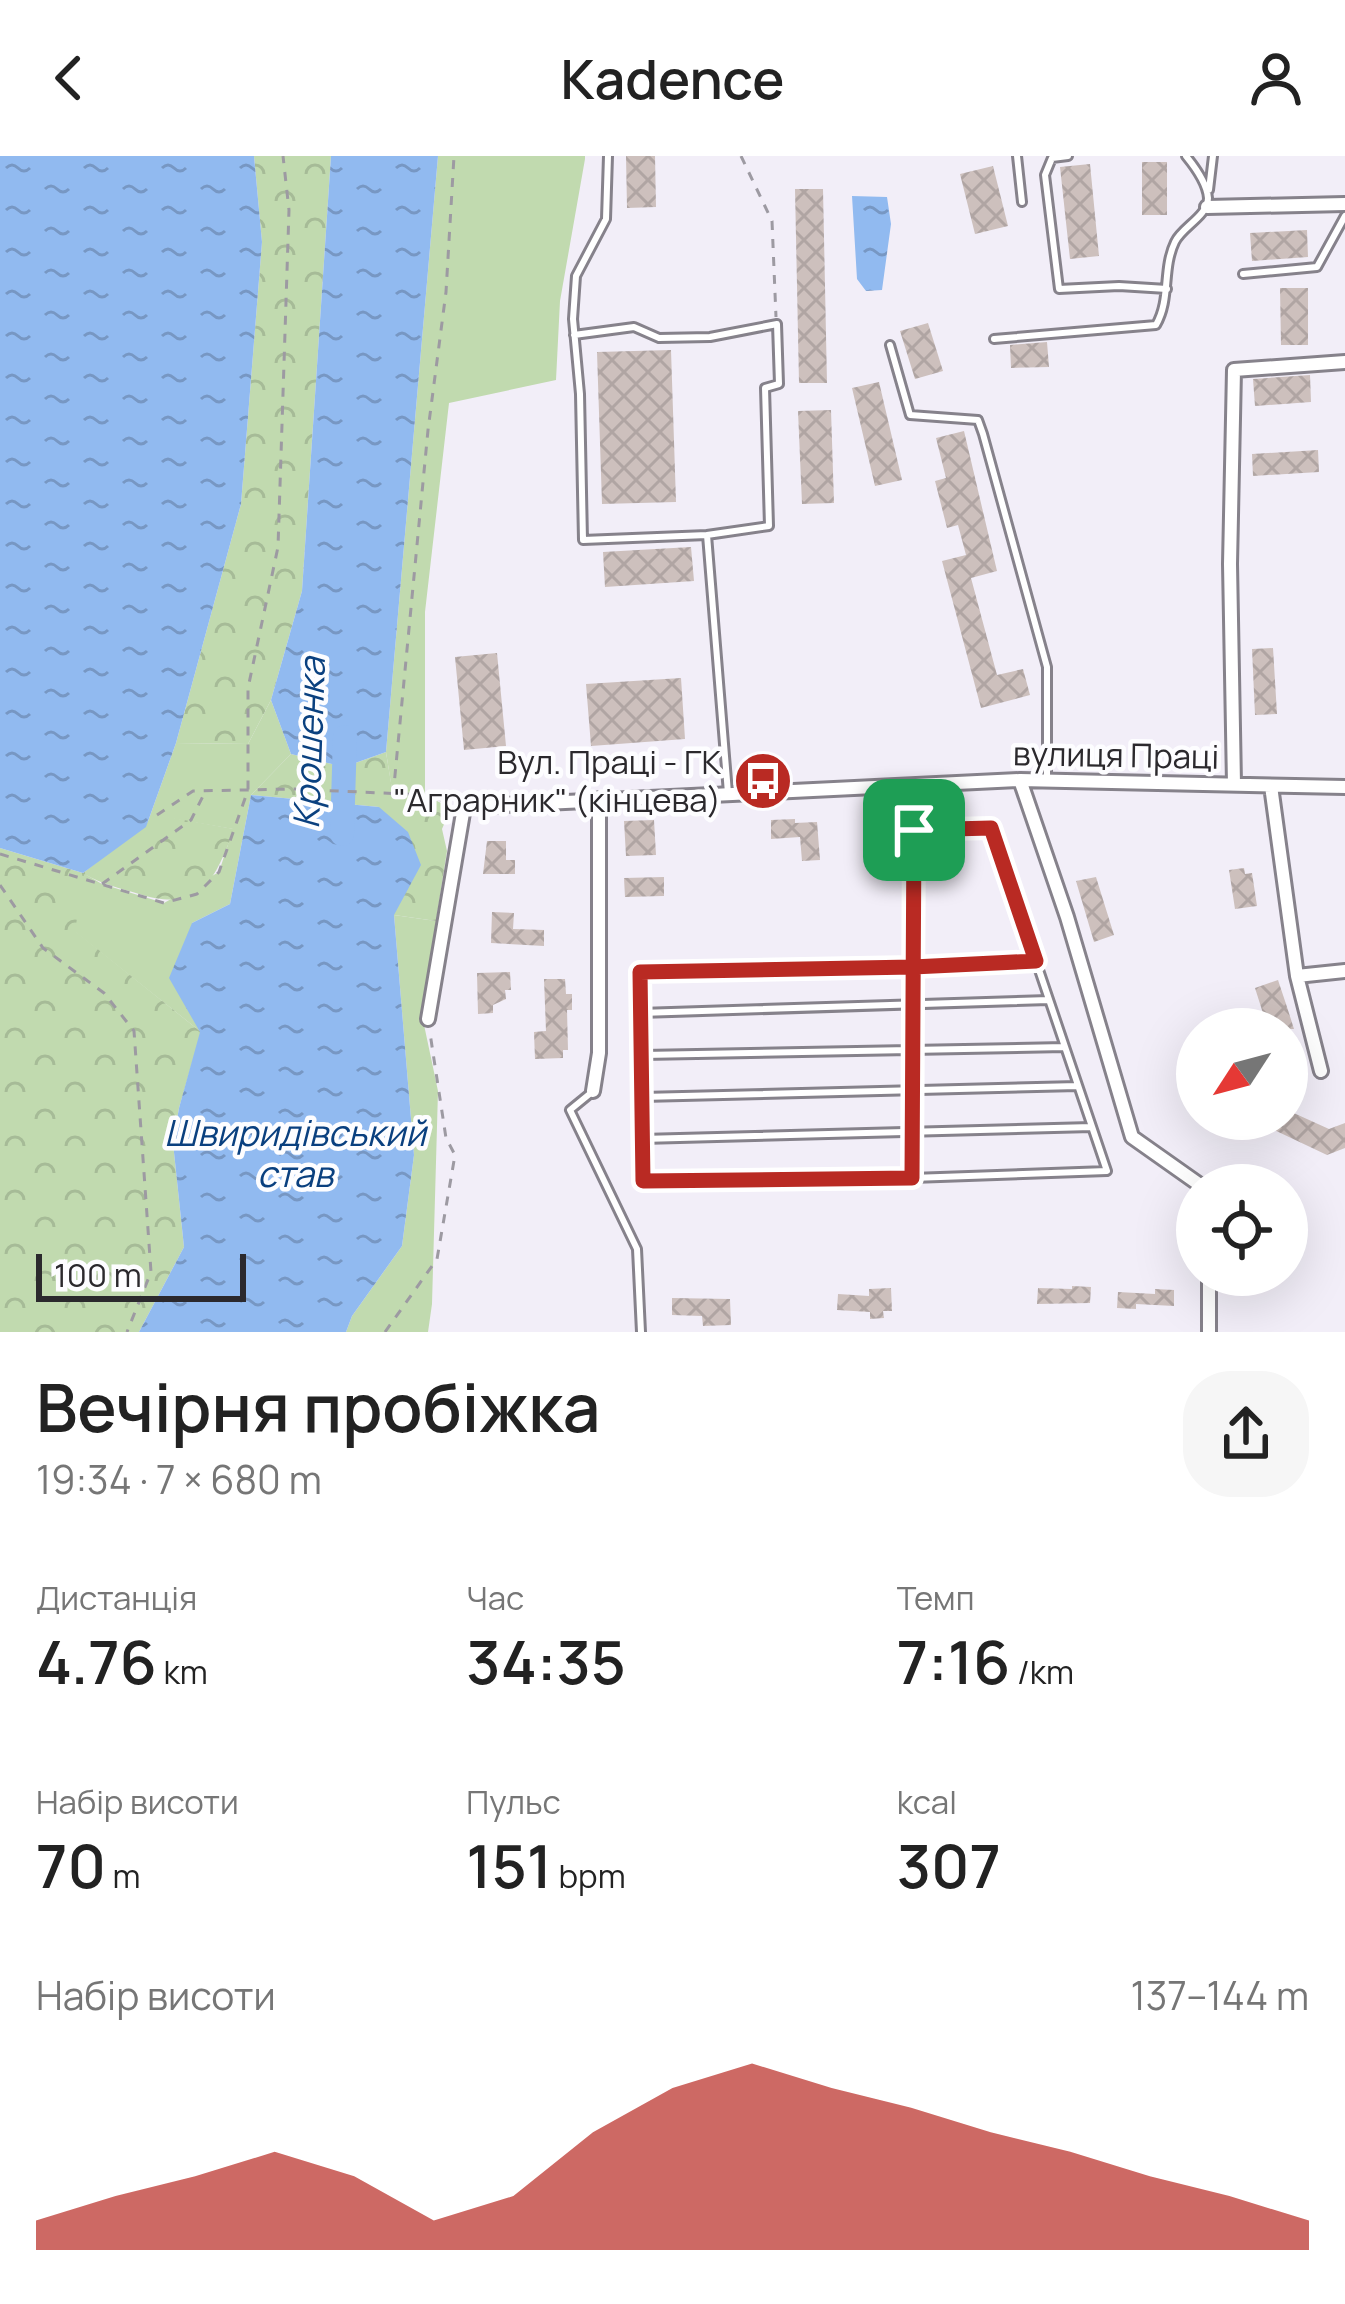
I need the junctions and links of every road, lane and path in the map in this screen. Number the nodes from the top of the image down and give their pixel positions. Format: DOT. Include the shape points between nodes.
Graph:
graph roads {
  1 [pos="283,156"];
  2 [pos="454,156"];
  3 [pos="608,156"];
  4 [pos="741,156"];
  5 [pos="1017,156"];
  6 [pos="1068,156"];
  7 [pos="1186,156"];
  8 [pos="1213,156"];
  9 [pos="1207,200"];
  10 [pos="1022,202"];
  11 [pos="1345,204"];
  12 [pos="1345,216"];
  13 [pos="1243,274"];
  14 [pos="1167,289"];
  15 [pos="777,324"];
  16 [pos="574,335"];
  17 [pos="994,339"];
  18 [pos="890,345"];
  19 [pos="1345,362"];
  20 [pos="707,535"];
  21 [pos="1020,780"];
  22 [pos="914,783"];
  23 [pos="1047,783"];
  24 [pos="1234,784"];
  25 [pos="1271,786"];
  26 [pos="1345,787"];
  27 [pos="205,790"];
  28 [pos="248,790"];
  29 [pos="728,793"];
  30 [pos="393,796"];
  31 [pos="598,799"];
  32 [pos="464,807"];
  33 [pos="157,815"];
  34 [pos="914,830"];
  35 [pos="0,854"];
  36 [pos="102,884"];
  37 [pos="0,885"];
  38 [pos="1036,961"];
  39 [pos="913,967"];
  40 [pos="1345,971"];
  41 [pos="1297,976"];
  42 [pos="1049,1000"];
  43 [pos="913,1005"];
  44 [pos="640,1013"];
  45 [pos="428,1019"];
  46 [pos="1065,1046"];
  47 [pos="913,1049"];
  48 [pos="641,1055"];
  49 [pos="1321,1071"];
  50 [pos="1078,1086"];
  51 [pos="593,1091"];
  52 [pos="913,1092"];
  53 [pos="642,1097"];
  54 [pos="1092,1127"];
  55 [pos="912,1134"];
  56 [pos="642,1138"];
  57 [pos="1176,1168"];
  58 [pos="912,1178"];
  59 [pos="1209,1296"];
  60 [pos="127,1332"];
  61 [pos="385,1332"];
  62 [pos="640,1332"];
  63 [pos="1209,1332"];
  1 -- 28 [label="path" via="289,210 278,547 248,688"];
  2 -- 30 [label="path"];
  3 -- 16 [label="lane" via="606,219 576,277"];
  4 -- 15 [label="path" via="772,221"];
  5 -- 10 [label="lane"];
  6 -- 14 [label="lane" via="1052,158 1046,175 1059,289"];
  7 -- 9 [label="lane"];
  8 -- 9 [label="lane"];
  9 -- 11 [label="street"];
  9 -- 14 [label="lane" via="1176,238"];
  12 -- 13 [label="lane" via="1317,267"];
  14 -- 17 [label="lane" via="1156,325"];
  15 -- 16 [label="lane" via="710,337 659,338 634,327"];
  15 -- 20 [label="lane" via="779,384 765,388 769,526"];
  16 -- 20 [label="lane" via="583,540"];
  18 -- 23 [label="lane" via="910,416 978,420 1047,667"];
  19 -- 24 [label="street" via="1234,370"];
  20 -- 29 [label="lane"];
  21 -- 22 [label="street, вулиця Праці"];
  21 -- 23 [label="street, вулиця Праці"];
  21 -- 57 [label="street" via="1132,1137"];
  22 -- 29 [label="street, вулиця Праці"];
  22 -- 34 [label="lane"];
  23 -- 24 [label="street, вулиця Праці"];
  24 -- 25 [label="street, вулиця Праці"];
  25 -- 26 [label="street, вулиця Праці"];
  25 -- 41 [label="street"];
  27 -- 28 [label="path"];
  27 -- 33 [label="path"];
  27 -- 36 [label="path" via="191,820"];
  28 -- 30 [label="path"];
  28 -- 36 [label="path" via="219,872 197,894 164,903"];
  29 -- 31 [label="street, вулиця Праці"];
  30 -- 32 [label="path"];
  31 -- 32 [label="street, вулиця Праці"];
  31 -- 51 [label="street"];
  32 -- 45 [label="street"];
  34 -- 38 [label="lane" via="991,828"];
  34 -- 39 [label="lane"];
  35 -- 36 [label="path"];
  37 -- 60 [label="path" via="43,948 104,993 134,1031 151,1272"];
  38 -- 39 [label="lane"];
  38 -- 42 [label="lane"];
  39 -- 43 [label="lane"];
  39 -- 44 [label="lane" via="640,972"];
  40 -- 41 [label="street"];
  41 -- 49 [label="street"];
  42 -- 43 [label="lane"];
  42 -- 46 [label="lane"];
  43 -- 44 [label="lane"];
  43 -- 47 [label="lane"];
  44 -- 48 [label="lane"];
  45 -- 61 [label="path" via="455,1155 436,1259"];
  46 -- 47 [label="lane"];
  46 -- 50 [label="lane"];
  47 -- 48 [label="lane"];
  47 -- 52 [label="lane"];
  48 -- 53 [label="lane"];
  50 -- 52 [label="lane"];
  50 -- 54 [label="lane"];
  51 -- 62 [label="lane" via="570,1109 637,1249"];
  52 -- 53 [label="lane"];
  52 -- 55 [label="lane"];
  53 -- 56 [label="lane"];
  54 -- 55 [label="lane"];
  54 -- 58 [label="lane" via="1107,1171"];
  55 -- 56 [label="lane"];
  55 -- 58 [label="lane"];
  56 -- 58 [label="lane" via="643,1181"];
  59 -- 63 [label="street"];
}
